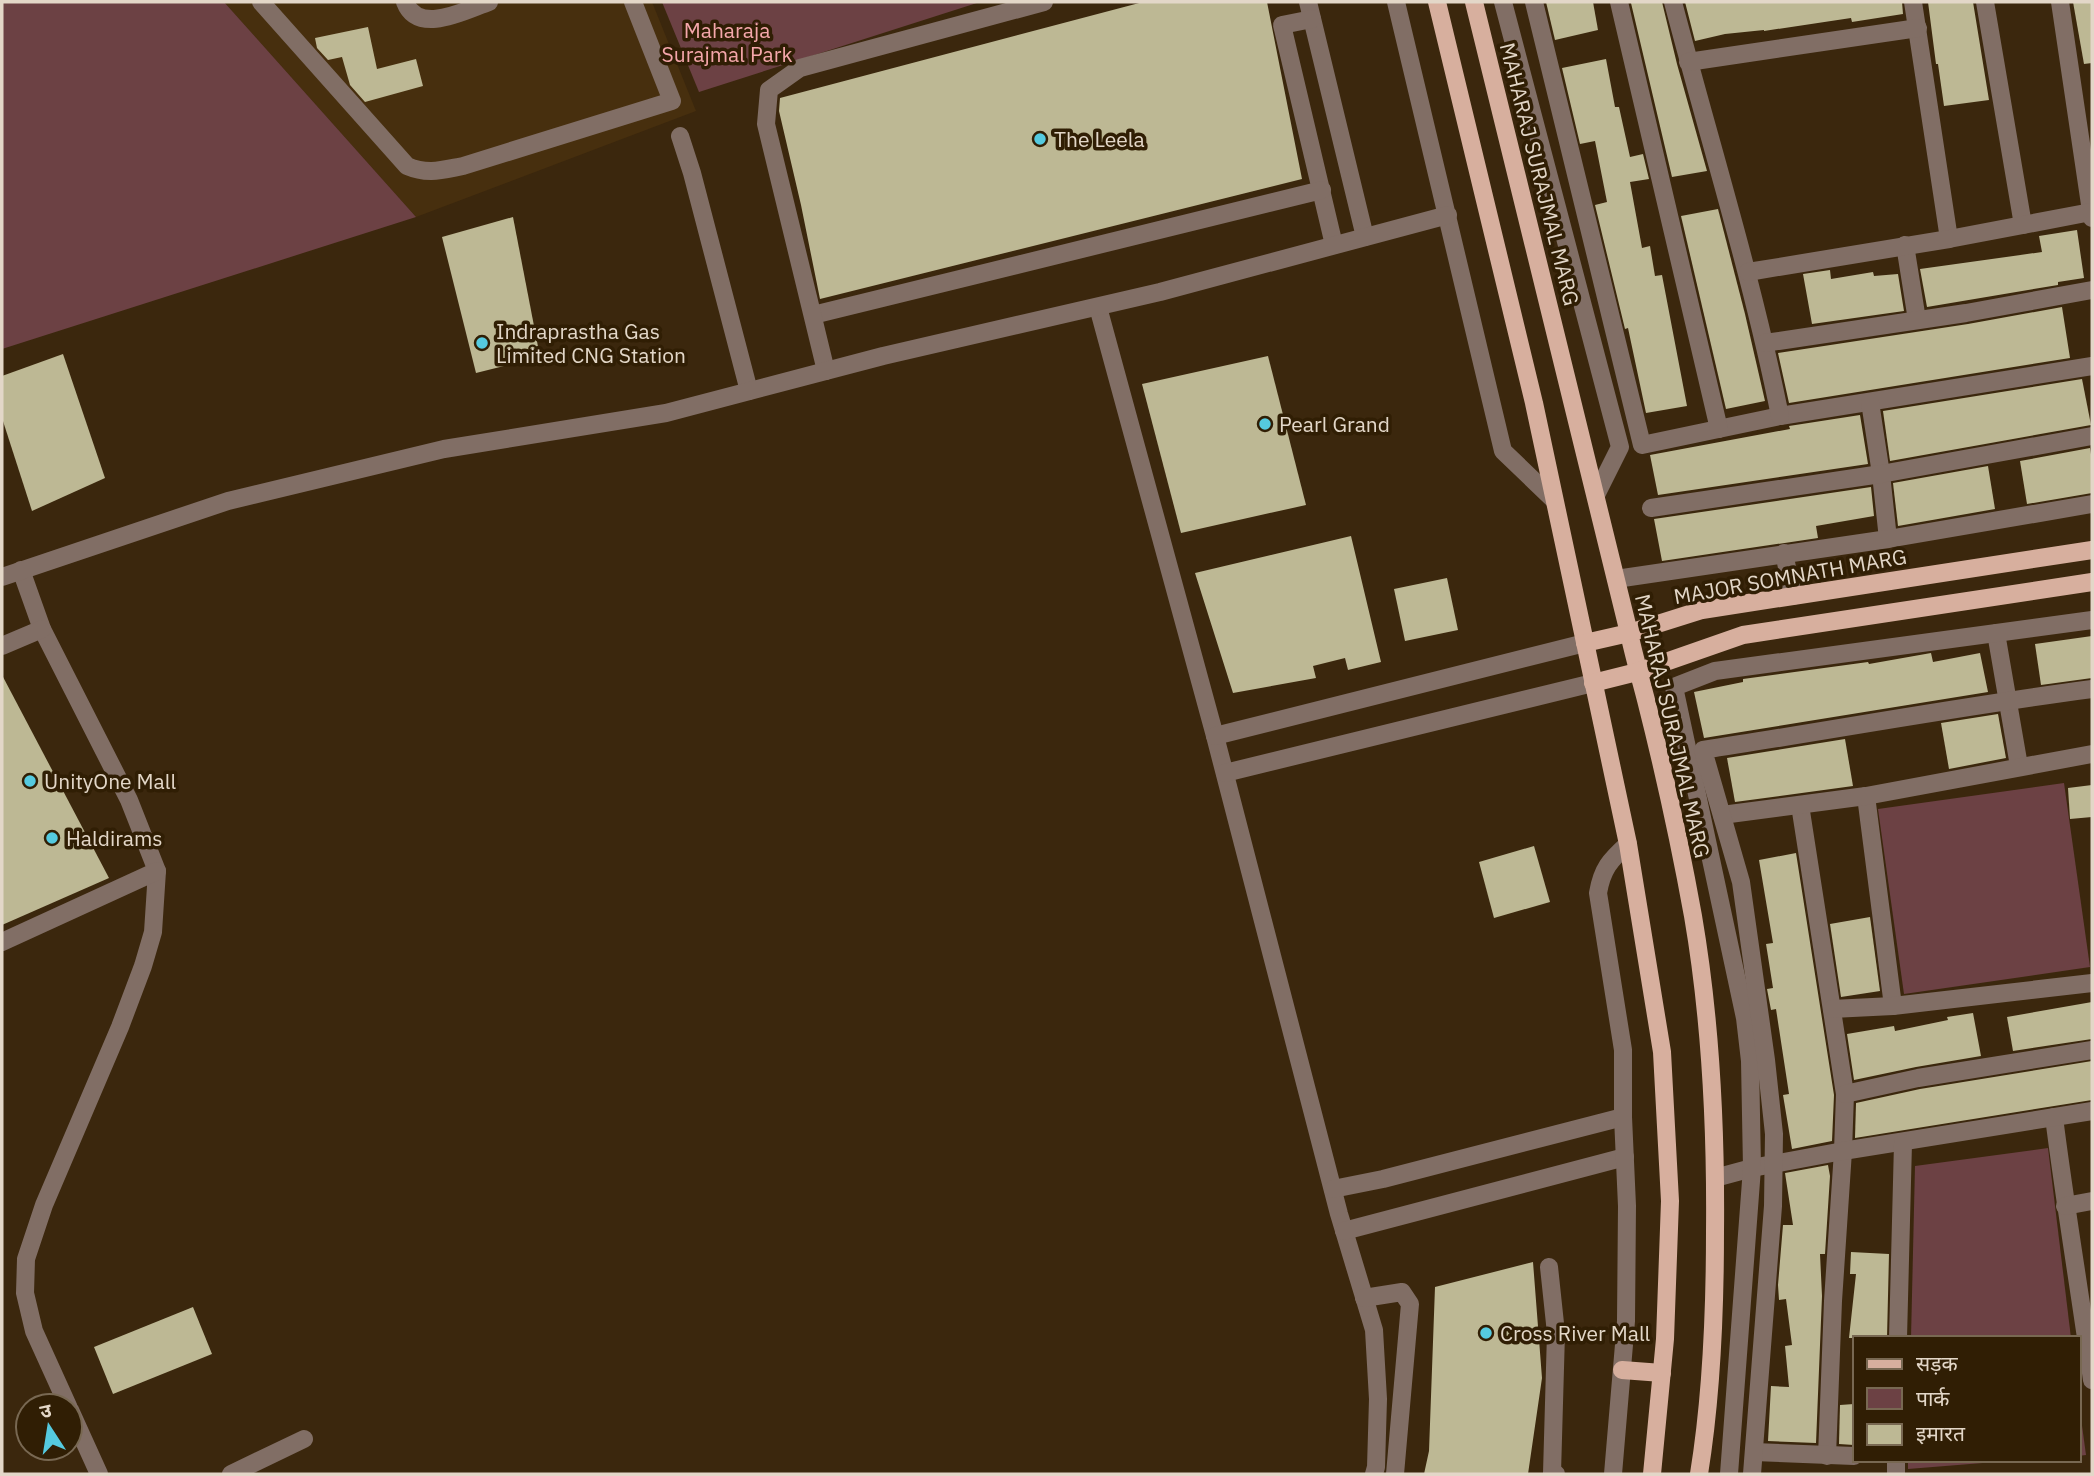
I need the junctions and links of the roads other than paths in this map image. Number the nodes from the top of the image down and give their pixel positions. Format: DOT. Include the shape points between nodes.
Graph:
graph roads {
  1 [pos="261,2"];
  2 [pos="405,2"];
  3 [pos="489,2"];
  4 [pos="633,2"];
  5 [pos="1044,2"];
  6 [pos="1396,2"];
  7 [pos="1437,2"];
  8 [pos="1475,2"];
  9 [pos="1503,2"];
  10 [pos="1534,2"];
  11 [pos="1619,2"];
  12 [pos="1673,2"];
  13 [pos="1913,2"];
  14 [pos="1985,2"];
  15 [pos="2060,2"];
  16 [pos="1310,10"];
  17 [pos="1917,27"];
  18 [pos="1688,62"];
  19 [pos="680,136"];
  20 [pos="1322,190"];
  21 [pos="2091,212"];
  22 [pos="1448,215"];
  23 [pos="2092,218"];
  24 [pos="2023,225"];
  25 [pos="1365,237"];
  26 [pos="1949,239"];
  27 [pos="1334,245"];
  28 [pos="1905,245"];
  29 [pos="1748,272"];
  30 [pos="2092,290"];
  31 [pos="1098,307"];
  32 [pos="813,315"];
  33 [pos="1917,320"];
  34 [pos="1765,343"];
  35 [pos="2092,366"];
  36 [pos="826,371"];
  37 [pos="750,391"];
  38 [pos="1870,402"];
  39 [pos="1780,416"];
  40 [pos="1719,429"];
  41 [pos="2092,436"];
  42 [pos="1881,474"];
  43 [pos="1596,495"];
  44 [pos="1554,500"];
  45 [pos="2092,504"];
  46 [pos="1651,508"];
  47 [pos="1888,539"];
  48 [pos="2092,550"];
  49 [pos="1784,553"];
  50 [pos="21,570"];
  51 [pos="2,577"];
  52 [pos="1616,579"];
  53 [pos="2092,582"];
  54 [pos="1793,596"];
  55 [pos="2092,620"];
  56 [pos="41,629"];
  57 [pos="1629,633"];
  58 [pos="1996,634"];
  59 [pos="1585,643"];
  60 [pos="2,646"];
  61 [pos="1637,671"];
  62 [pos="1593,683"];
  63 [pos="2092,689"];
  64 [pos="2008,700"];
  65 [pos="1215,736"];
  66 [pos="2092,754"];
  67 [pos="2018,766"];
  68 [pos="1225,773"];
  69 [pos="1866,796"];
  70 [pos="1800,805"];
  71 [pos="1723,815"];
  72 [pos="1628,844"];
  73 [pos="157,871"];
  74 [pos="2,942"];
  75 [pos="2092,983"];
  76 [pos="1893,1006"];
  77 [pos="1832,1009"];
  78 [pos="2092,1050"];
  79 [pos="1845,1094"];
  80 [pos="2092,1111"];
  81 [pos="1623,1117"];
  82 [pos="2054,1117"];
  83 [pos="1903,1143"];
  84 [pos="1843,1151"];
  85 [pos="1625,1157"];
  86 [pos="1773,1164"];
  87 [pos="1752,1168"];
  88 [pos="1715,1178"];
  89 [pos="1333,1189"];
  90 [pos="2092,1201"];
  91 [pos="2065,1206"];
  92 [pos="1344,1230"];
  93 [pos="2084,1258"];
  94 [pos="1549,1267"];
  95 [pos="1364,1298"];
  96 [pos="1898,1336"];
  97 [pos="1622,1370"];
  98 [pos="1662,1373"];
  99 [pos="2092,1380"];
  100 [pos="62,1392"];
  101 [pos="304,1439"];
  102 [pos="84,1441"];
  103 [pos="1754,1452"];
  104 [pos="1853,1455"];
  105 [pos="1827,1456"];
  106 [pos="99,1474"];
  107 [pos="230,1474"];
  108 [pos="1374,1474"];
  109 [pos="1395,1474"];
  110 [pos="1553,1474"];
  111 [pos="1613,1474"];
  112 [pos="1652,1474"];
  113 [pos="1699,1474"];
  114 [pos="1729,1474"];
  115 [pos="1752,1474"];
  1 -- 4 [label="street" via="407,166 421,172 463,166 672,101"];
  2 -- 3 [label="street" via="419,17 436,20"];
  5 -- 32 [label="street" via="800,68 769,90 766,124"];
  6 -- 22 [label="street"];
  7 -- 44 [label="main road"];
  8 -- 43 [label="main road, MAHARAJ SURAJMAL MARG"];
  9 -- 43 [label="street" via="1620,447"];
  10 -- 40 [label="street" via="1642,445"];
  11 -- 40 [label="street"];
  12 -- 18 [label="street"];
  13 -- 17 [label="street"];
  14 -- 24 [label="street"];
  15 -- 21 [label="street"];
  16 -- 20 [label="street" via="1282,25"];
  16 -- 25 [label="street"];
  17 -- 18 [label="street"];
  17 -- 26 [label="street"];
  18 -- 29 [label="street"];
  19 -- 37 [label="street"];
  20 -- 27 [label="street"];
  20 -- 32 [label="street"];
  21 -- 23 [label="street"];
  21 -- 24 [label="street"];
  22 -- 25 [label="street"];
  22 -- 44 [label="street" via="1503,451"];
  24 -- 26 [label="street"];
  25 -- 27 [label="street"];
  26 -- 28 [label="street"];
  27 -- 31 [label="street"];
  28 -- 29 [label="street"];
  28 -- 33 [label="street"];
  29 -- 34 [label="street"];
  30 -- 33 [label="street"];
  31 -- 36 [label="street"];
  31 -- 65 [label="street"];
  32 -- 36 [label="street"];
  33 -- 34 [label="street"];
  34 -- 39 [label="street"];
  35 -- 38 [label="street"];
  36 -- 37 [label="street"];
  37 -- 50 [label="street" via="666,413 444,449 228,501"];
  38 -- 39 [label="street"];
  38 -- 42 [label="street"];
  39 -- 40 [label="street"];
  41 -- 42 [label="street"];
  42 -- 46 [label="street"];
  42 -- 47 [label="street"];
  43 -- 52 [label="main road, MAHARAJ SURAJMAL MARG"];
  44 -- 59 [label="main road"];
  45 -- 47 [label="street"];
  47 -- 49 [label="street"];
  48 -- 54 [label="main road, MAJOR SOMNATH MARG"];
  49 -- 52 [label="street"];
  49 -- 54 [label="street"];
  50 -- 51 [label="street"];
  50 -- 56 [label="street"];
  52 -- 57 [label="main road, MAHARAJ SURAJMAL MARG"];
  53 -- 61 [label="main road" via="1743,635"];
  54 -- 57 [label="main road, MAJOR SOMNATH MARG" via="1702,610"];
  55 -- 58 [label="street"];
  56 -- 60 [label="street"];
  56 -- 73 [label="street" via="129,800"];
  57 -- 59 [label="main road, MAJOR SOMNATH MARG"];
  57 -- 61 [label="main road, MAHARAJ SURAJMAL MARG"];
  58 -- 64 [label="street"];
  58 -- 87 [label="street" via="1715,671 1674,687 1745,1018"];
  59 -- 62 [label="main road"];
  59 -- 65 [label="street, MAJOR SOMNATH MARG"];
  61 -- 62 [label="main road"];
  61 -- 88 [label="main road, MAHARAJ SURAJMAL MARG" via="1693,918 1710,1049"];
  62 -- 68 [label="street"];
  62 -- 72 [label="main road"];
  63 -- 64 [label="street"];
  64 -- 67 [label="street"];
  64 -- 71 [label="street" via="1703,750"];
  65 -- 68 [label="street"];
  66 -- 67 [label="street"];
  67 -- 69 [label="street"];
  68 -- 89 [label="street"];
  69 -- 70 [label="street"];
  69 -- 76 [label="street"];
  70 -- 71 [label="street"];
  70 -- 77 [label="street"];
  71 -- 86 [label="street" via="1741,882 1753,962 1772,1110"];
  72 -- 81 [label="street" via="1610,860 1598,893 1623,1050"];
  72 -- 98 [label="main road" via="1662,1052 1670,1201"];
  73 -- 74 [label="street"];
  73 -- 100 [label="street" via="153,932 143,966 26,1259 25,1293 34,1331"];
  75 -- 76 [label="street"];
  76 -- 77 [label="street"];
  77 -- 79 [label="street"];
  78 -- 79 [label="street"];
  79 -- 84 [label="street"];
  80 -- 82 [label="street"];
  81 -- 85 [label="street"];
  81 -- 89 [label="street"];
  82 -- 83 [label="street"];
  82 -- 91 [label="street"];
  83 -- 84 [label="street"];
  83 -- 96 [label="street"];
  84 -- 86 [label="street"];
  84 -- 105 [label="street"];
  85 -- 92 [label="street"];
  85 -- 97 [label="street"];
  86 -- 87 [label="street"];
  86 -- 103 [label="street"];
  87 -- 88 [label="street"];
  87 -- 114 [label="street"];
  88 -- 113 [label="main road, MAHARAJ SURAJMAL MARG" via="1715,1317"];
  89 -- 92 [label="street"];
  90 -- 91 [label="street"];
  91 -- 93 [label="street"];
  92 -- 95 [label="street"];
  93 -- 99 [label="street"];
  94 -- 110 [label="street" via="1556,1333"];
  95 -- 108 [label="street" via="1374,1330 1378,1399"];
  95 -- 109 [label="street" via="1402,1292 1410,1304"];
  97 -- 98 [label="main road"];
  97 -- 111 [label="street"];
  98 -- 112 [label="main road"];
  101 -- 107 [label="street"];
  102 -- 106 [label="street"];
  103 -- 105 [label="street"];
  103 -- 115 [label="street"];
  104 -- 105 [label="street"];
}
